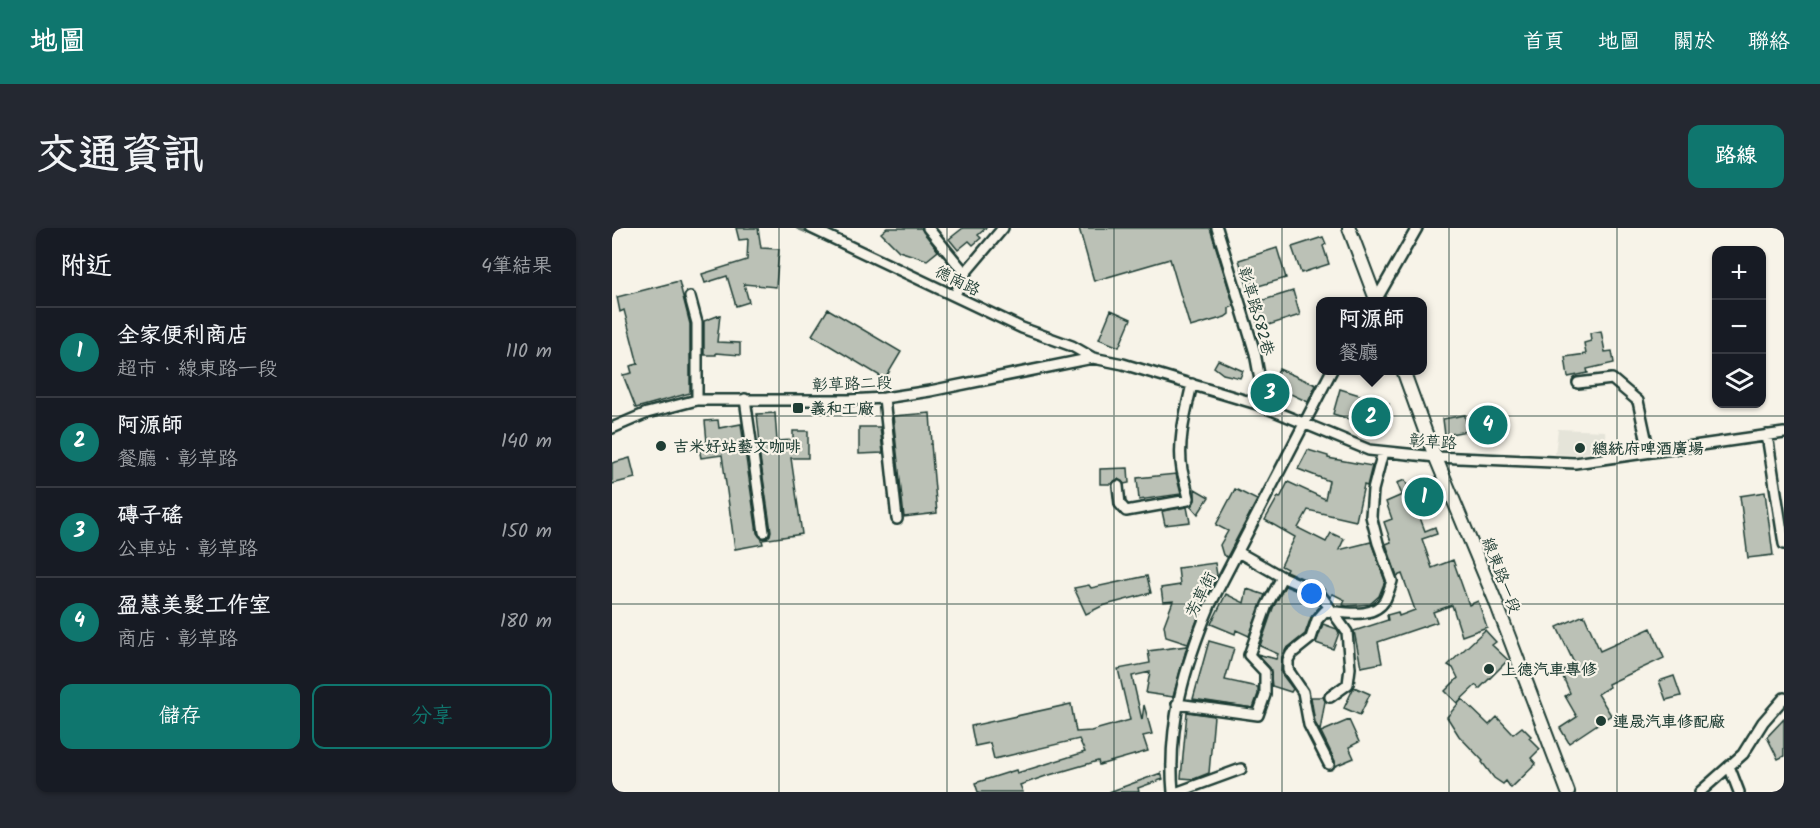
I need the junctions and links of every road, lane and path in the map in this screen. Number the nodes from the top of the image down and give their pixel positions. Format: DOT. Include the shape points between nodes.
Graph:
graph roads {
  1 [pos="811,228"];
  2 [pos="928,228"];
  3 [pos="1003,228"];
  4 [pos="1217,228"];
  5 [pos="1349,228"];
  6 [pos="1417,228"];
  7 [pos="965,273"];
  8 [pos="955,295"];
  9 [pos="690,297"];
  10 [pos="1375,297"];
  11 [pos="1378,297"];
  12 [pos="1094,358"];
  13 [pos="1330,375"];
  14 [pos="1405,375"];
  15 [pos="1578,383"];
  16 [pos="1192,384"];
  17 [pos="884,398"];
  18 [pos="744,399"];
  19 [pos="697,400"];
  20 [pos="1257,404"];
  21 [pos="1306,424"];
  22 [pos="612,428"];
  23 [pos="1784,433"];
  24 [pos="1767,435"];
  25 [pos="1383,452"];
  26 [pos="1649,452"];
  27 [pos="1436,457"];
  28 [pos="1118,486"];
  29 [pos="897,519"];
  30 [pos="764,532"];
  31 [pos="1784,544"];
  32 [pos="1238,552"];
  33 [pos="1282,577"];
  34 [pos="1334,612"];
  35 [pos="1330,697"];
  36 [pos="1784,698"];
  37 [pos="1177,704"];
  38 [pos="1329,764"];
  39 [pos="1729,766"];
  40 [pos="1241,769"];
  41 [pos="1173,792"];
  42 [pos="1178,792"];
  43 [pos="1568,792"];
  44 [pos="1700,792"];
  45 [pos="1739,792"];
  1 -- 8 [label="street, 德南路"];
  2 -- 7 [label="street"];
  3 -- 7 [label="street"];
  4 -- 20 [label="street, 彰草路582巷" via="1255,352 1260,380"];
  5 -- 10 [label="main road"];
  6 -- 11 [label="street"];
  7 -- 8 [label="street"];
  8 -- 12 [label="street, 德南路"];
  9 -- 19 [label="street" via="697,322"];
  12 -- 16 [label="street, 彰草路"];
  12 -- 17 [label="street, 彰草路二段"];
  13 -- 21 [label="street, 芳草街"];
  14 -- 27 [label="main road, 線東路一段"];
  15 -- 26 [label="street" via="1612,379 1638,401"];
  16 -- 20 [label="street, 彰草路"];
  16 -- 28 [label="street" via="1181,450 1188,500 1126,511 1120,504"];
  17 -- 18 [label="street, 彰草路二段"];
  17 -- 29 [label="street"];
  18 -- 19 [label="street, 彰草路二段"];
  18 -- 30 [label="street"];
  19 -- 22 [label="street, 彰草路二段" via="647,413"];
  20 -- 21 [label="street, 彰草路"];
  21 -- 25 [label="street, 彰草路"];
  21 -- 32 [label="street, 芳草街"];
  23 -- 24 [label="street, 彰草路"];
  24 -- 26 [label="street, 彰草路"];
  24 -- 31 [label="street"];
  25 -- 27 [label="street, 彰草路"];
  25 -- 34 [label="street" via="1371,516 1392,581 1384,602 1372,611"];
  26 -- 27 [label="street, 彰草路" via="1575,463"];
  27 -- 43 [label="main road, 線東路一段"];
  32 -- 33 [label="street"];
  32 -- 37 [label="street, 芳草街" via="1200,629"];
  33 -- 34 [label="street" via="1319,593"];
  33 -- 37 [label="street" via="1249,655 1265,672 1258,715"];
  34 -- 35 [label="street" via="1347,632 1350,668 1348,684"];
  34 -- 38 [label="street" via="1325,611 1317,620 1311,639 1288,660 1288,670 1303,692 1309,725"];
  36 -- 39 [label="street" via="1743,754"];
  37 -- 41 [label="street, 芳草街" via="1171,756"];
  39 -- 44 [label="street"];
  39 -- 45 [label="street"];
  40 -- 42 [label="street"];
}
